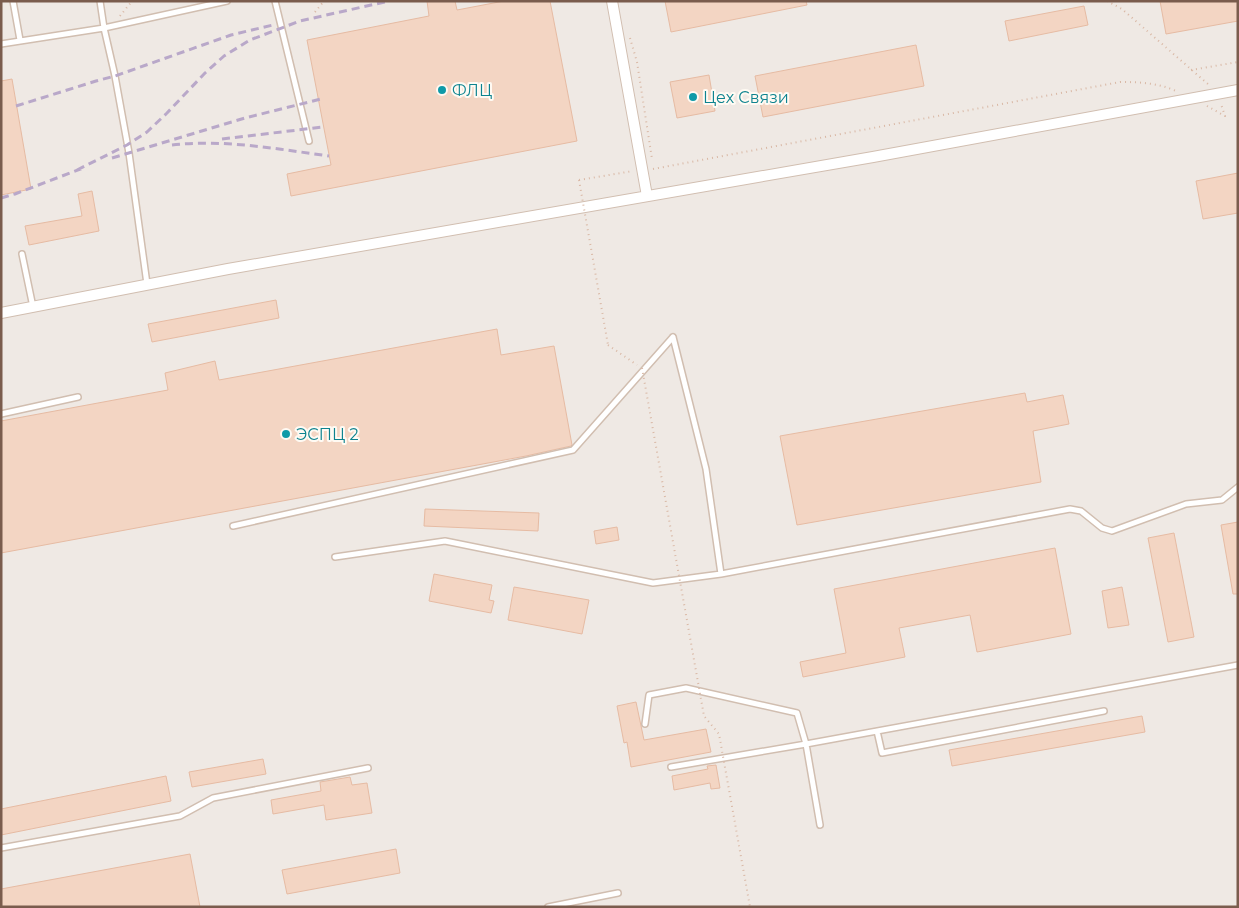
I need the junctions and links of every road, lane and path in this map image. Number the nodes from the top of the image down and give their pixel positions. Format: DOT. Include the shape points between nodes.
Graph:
graph roads {
  1 [pos="13,1"];
  2 [pos="100,1"];
  3 [pos="132,1"];
  4 [pos="227,1"];
  5 [pos="274,1"];
  6 [pos="324,1"];
  7 [pos="612,1"];
  8 [pos="1107,1"];
  9 [pos="315,12"];
  10 [pos="112,26"];
  11 [pos="104,28"];
  12 [pos="628,32"];
  13 [pos="20,40"];
  14 [pos="1,44"];
  15 [pos="1238,62"];
  16 [pos="1191,70"];
  17 [pos="1078,90"];
  18 [pos="1238,90"];
  19 [pos="1216,94"];
  20 [pos="309,141"];
  21 [pos="652,159"];
  22 [pos="642,169"];
  23 [pos="647,196"];
  24 [pos="22,254"];
  25 [pos="147,284"];
  26 [pos="32,307"];
  27 [pos="1,313"];
  28 [pos="78,397"];
  29 [pos="1,414"];
  30 [pos="1238,488"];
  31 [pos="233,526"];
  32 [pos="336,557"];
  33 [pos="721,574"];
  34 [pos="1238,665"];
  35 [pos="1104,710"];
  36 [pos="645,724"];
  37 [pos="877,731"];
  38 [pos="806,744"];
  39 [pos="670,767"];
  40 [pos="368,768"];
  41 [pos="820,825"];
  42 [pos="1,848"];
  43 [pos="618,893"];
  44 [pos="548,907"];
  45 [pos="750,907"];
  1 -- 13 [label="lane"];
  2 -- 11 [label="lane"];
  3 -- 10 [label="path"];
  4 -- 10 [label="lane"];
  5 -- 20 [label="lane"];
  6 -- 9 [label="path"];
  7 -- 22 [label="street"];
  8 -- 16 [label="path" via="1122,9"];
  10 -- 11 [label="lane"];
  11 -- 13 [label="lane"];
  11 -- 25 [label="lane" via="129,153"];
  12 -- 21 [label="path" via="637,62"];
  13 -- 14 [label="lane"];
  15 -- 16 [label="path"];
  16 -- 19 [label="path"];
  17 -- 22 [label="path"];
  18 -- 19 [label="street"];
  19 -- 23 [label="street"];
  22 -- 23 [label="street"];
  22 -- 45 [label="path, bridge" via="579,180 608,345 642,368 704,716 719,734"];
  23 -- 25 [label="street"];
  24 -- 26 [label="lane"];
  25 -- 26 [label="street"];
  26 -- 27 [label="street"];
  28 -- 29 [label="lane"];
  30 -- 33 [label="lane" via="1222,500 1186,504 1112,531 1102,528 1081,511 1070,509"];
  31 -- 33 [label="lane" via="573,450 673,337 706,469"];
  32 -- 33 [label="lane" via="445,541 653,583"];
  34 -- 37 [label="lane"];
  35 -- 37 [label="lane" via="882,753"];
  36 -- 38 [label="lane" via="649,695 686,688 797,713"];
  37 -- 38 [label="lane"];
  38 -- 39 [label="lane"];
  38 -- 41 [label="lane"];
  40 -- 42 [label="lane" via="213,798 180,816"];
  43 -- 44 [label="lane"];
}
